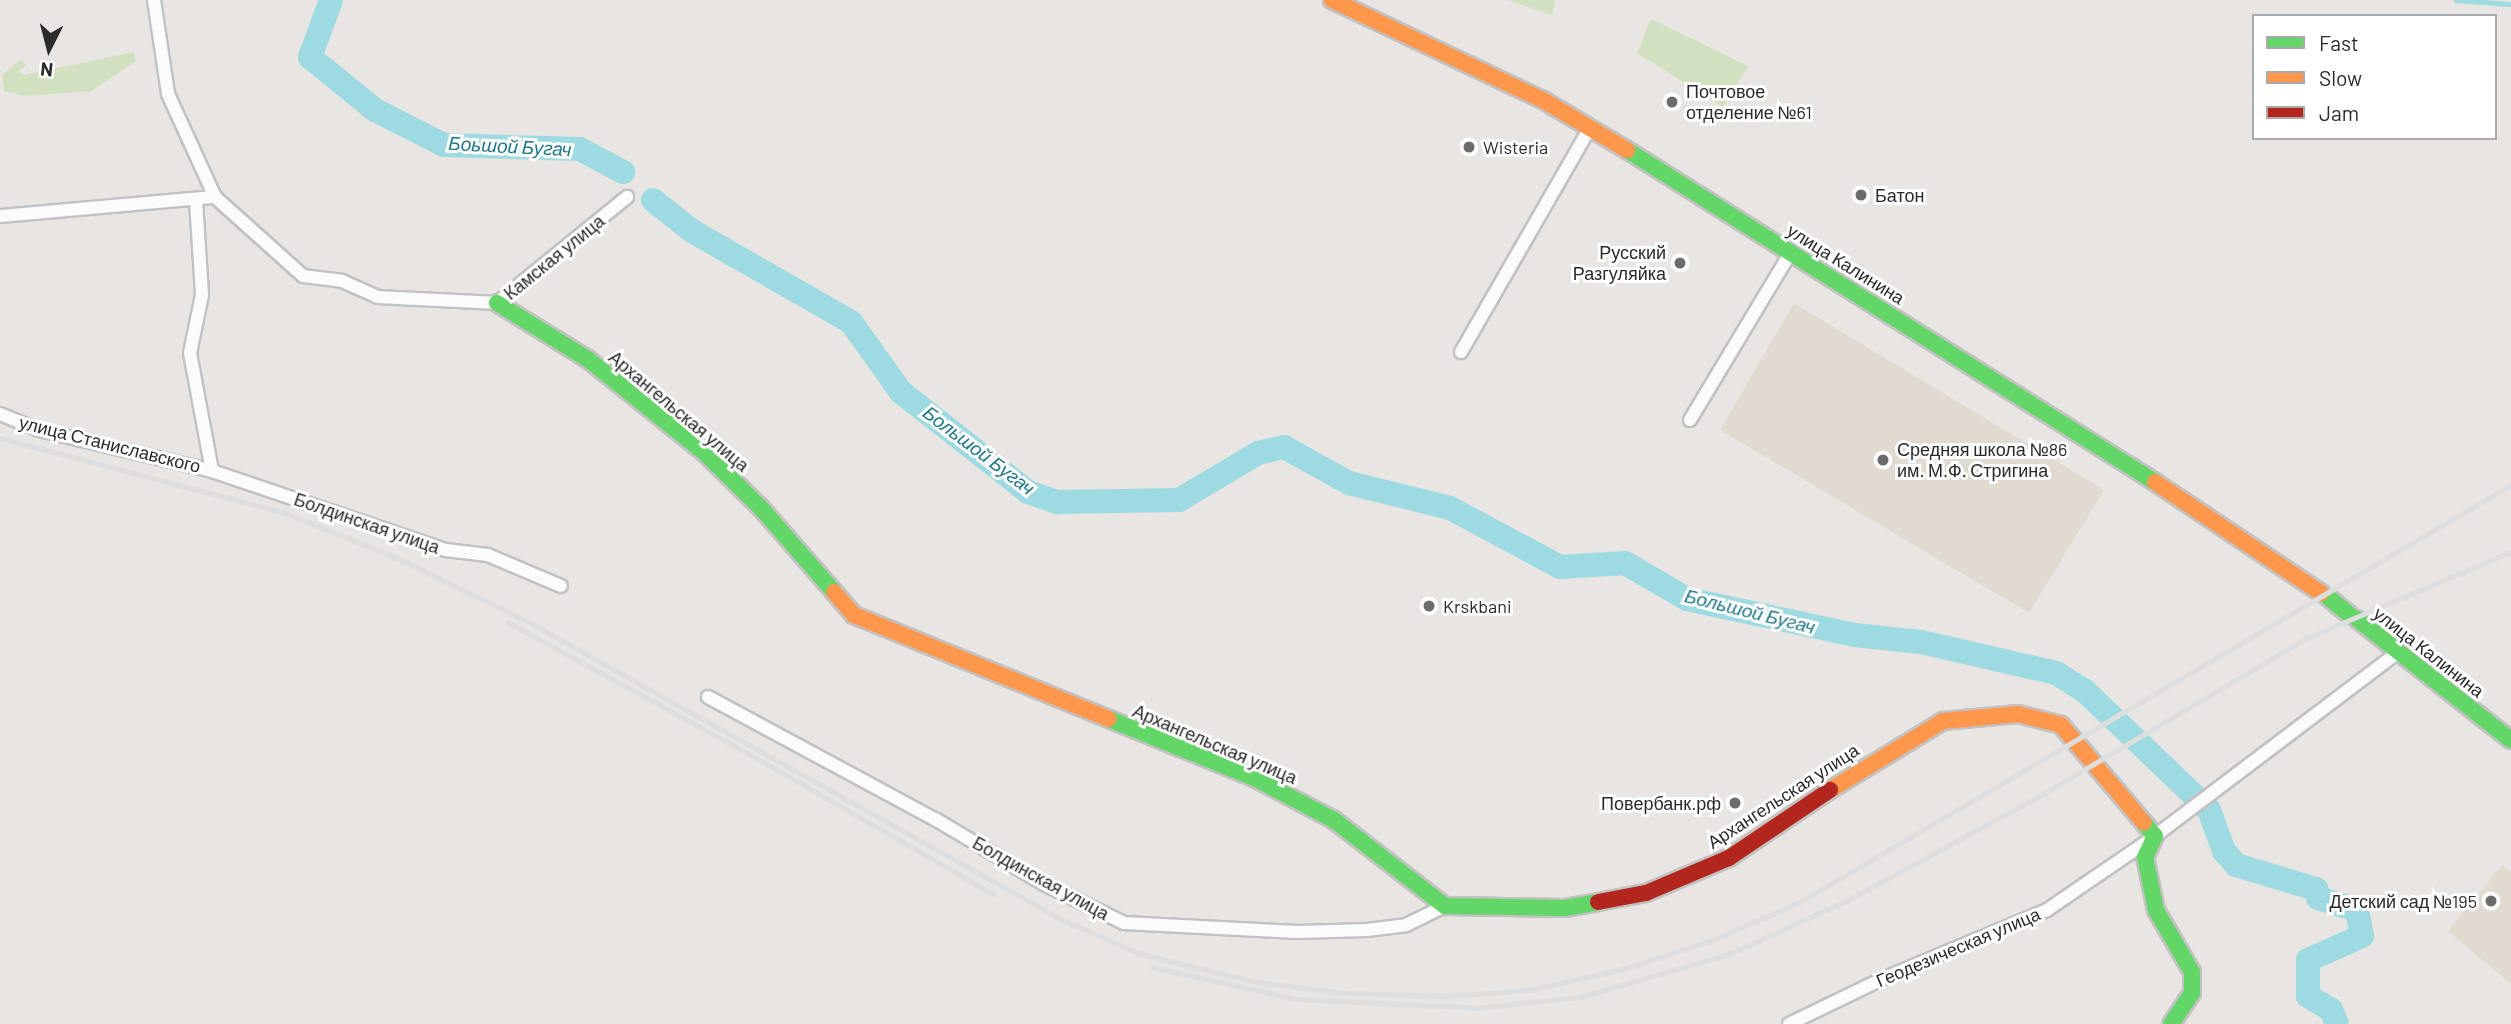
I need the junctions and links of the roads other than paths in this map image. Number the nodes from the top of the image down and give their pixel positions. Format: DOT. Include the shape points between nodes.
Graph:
graph roads {
  1 [pos="154,0"];
  2 [pos="1332,0"];
  3 [pos="1590,128"];
  4 [pos="215,197"];
  5 [pos="627,197"];
  6 [pos="196,201"];
  7 [pos="0,216"];
  8 [pos="1791,252"];
  9 [pos="497,303"];
  10 [pos="1461,352"];
  11 [pos="0,414"];
  12 [pos="1690,420"];
  13 [pos="212,471"];
  14 [pos="561,586"];
  15 [pos="2398,652"];
  16 [pos="708,697"];
  17 [pos="2511,740"];
  18 [pos="2155,836"];
  19 [pos="1445,906"];
  20 [pos="1789,1024"];
  21 [pos="2171,1024"];
  1 -- 4 [label="street, Камская улица" via="168,94"];
  2 -- 3 [label="street, улица Калинина" via="1437,46"];
  3 -- 8 [label="street, улица Калинина"];
  3 -- 10 [label="street"];
  4 -- 6 [label="street"];
  4 -- 9 [label="street, Камская улица" via="303,276 342,281 378,296"];
  5 -- 9 [label="street, Камская улица"];
  6 -- 7 [label="street"];
  6 -- 13 [label="street, улица Станиславского" via="202,295 190,353"];
  8 -- 12 [label="street"];
  8 -- 15 [label="street, улица Калинина" via="2074,427 2325,596"];
  9 -- 19 [label="street, Архангельская улица" via="589,360 707,455 761,508 817,579 854,615 1254,778 1334,820"];
  11 -- 13 [label="street, улица Станиславского" via="39,430"];
  13 -- 14 [label="street, Болдинская улица" via="446,550 488,555"];
  15 -- 17 [label="street, улица Калинина"];
  15 -- 18 [label="street, Геодезическая улица"];
  16 -- 19 [label="street, Болдинская улица" via="935,819 1044,884 1124,923 1297,932 1367,930 1406,925"];
  18 -- 19 [label="street, Архангельская улица" via="2061,725 2018,713 1943,721 1896,746 1729,858 1646,893 1566,908"];
  18 -- 20 [label="street, Геодезическая улица" via="2047,910 1880,979"];
  18 -- 21 [label="street" via="2145,858 2156,910 2192,972 2192,993"];
}
